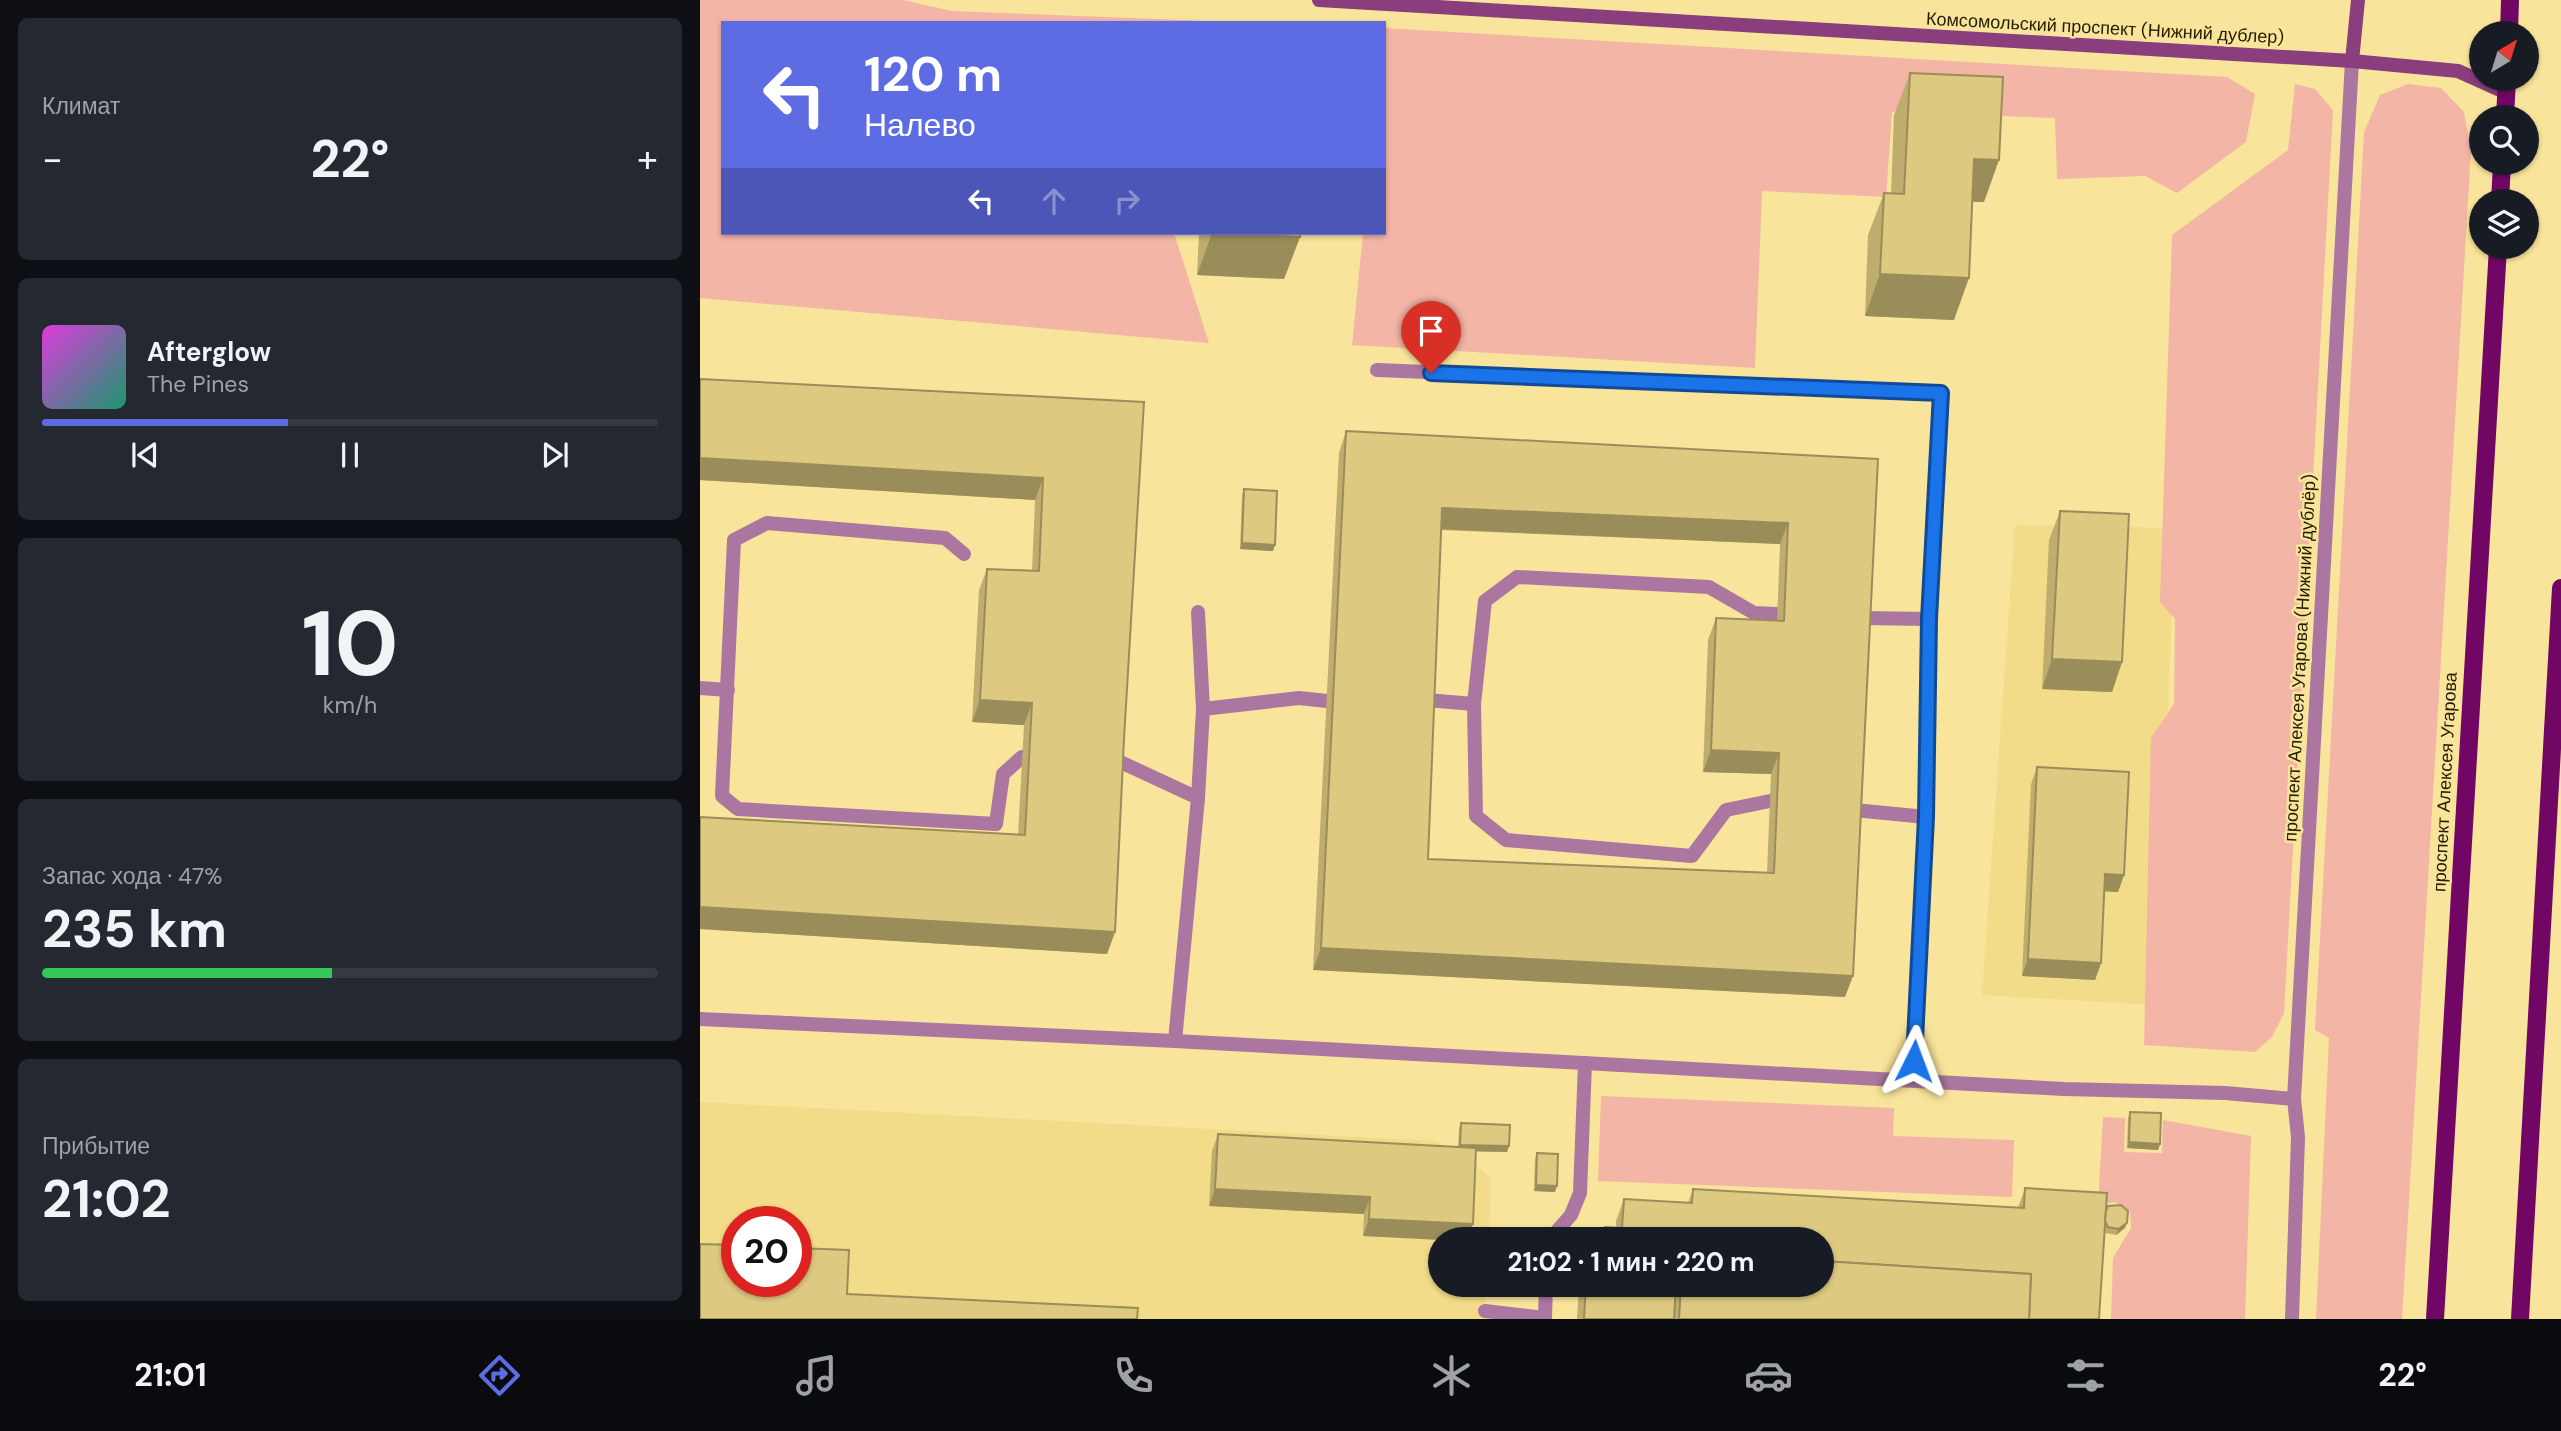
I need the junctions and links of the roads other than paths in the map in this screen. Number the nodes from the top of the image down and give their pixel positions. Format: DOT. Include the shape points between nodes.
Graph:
graph roads {
  1 [pos="1319,0"];
  2 [pos="2358,0"];
  3 [pos="2511,0"];
  4 [pos="2510,21"];
  5 [pos="2352,61"];
  6 [pos="2469,74"];
  7 [pos="2497,259"];
  8 [pos="1377,370"];
  9 [pos="964,554"];
  10 [pos="2561,588"];
  11 [pos="1198,612"];
  12 [pos="1777,614"];
  13 [pos="1864,618"];
  14 [pos="1929,619"];
  15 [pos="700,688"];
  16 [pos="727,690"];
  17 [pos="1426,700"];
  18 [pos="1327,701"];
  19 [pos="1474,704"];
  20 [pos="1203,709"];
  21 [pos="1022,757"];
  22 [pos="1116,760"];
  23 [pos="1198,798"];
  24 [pos="1770,801"];
  25 [pos="1854,810"];
  26 [pos="1926,817"];
  27 [pos="700,1019"];
  28 [pos="1175,1041"];
  29 [pos="1585,1063"];
  30 [pos="1913,1080"];
  31 [pos="2294,1099"];
  32 [pos="1560,1227"];
  33 [pos="1546,1297"];
  34 [pos="1485,1311"];
  35 [pos="1545,1318"];
  36 [pos="2292,1319"];
  37 [pos="2435,1319"];
  38 [pos="2520,1319"];
  1 -- 5 [label="street, Комсомольский проспект (Нижний дублер)"];
  2 -- 5 [label="street, проспект Алексея Угарова (Нижний дублёр)"];
  3 -- 4 [label="main road"];
  5 -- 6 [label="street, Комсомольский проспект (Нижний дублер)"];
  5 -- 31 [label="street, проспект Алексея Угарова (Нижний дублёр)"];
  7 -- 37 [label="main road, проспект Алексея Угарова"];
  8 -- 14 [label="street" via="1941,393"];
  9 -- 16 [label="street" via="945,538 766,523 734,540"];
  10 -- 38 [label="main road"];
  11 -- 20 [label="street"];
  12 -- 19 [label="street" via="1754,613 1709,587 1517,577 1485,601"];
  13 -- 14 [label="street"];
  14 -- 26 [label="street"];
  15 -- 16 [label="street"];
  16 -- 21 [label="street" via="722,796 738,809 996,824 1003,774"];
  17 -- 19 [label="street"];
  18 -- 20 [label="street" via="1299,698"];
  19 -- 24 [label="street" via="1476,816 1506,840 1692,856 1726,810"];
  20 -- 23 [label="street"];
  22 -- 23 [label="street"];
  23 -- 28 [label="street"];
  25 -- 26 [label="street"];
  26 -- 30 [label="street"];
  27 -- 28 [label="street"];
  28 -- 29 [label="street"];
  29 -- 30 [label="street"];
  29 -- 32 [label="street" via="1580,1193"];
  30 -- 31 [label="street"];
  31 -- 36 [label="street, проспект Алексея Угарова (Нижний дублёр)" via="2298,1137"];
  33 -- 35 [label="street"];
  34 -- 35 [label="street"];
}
